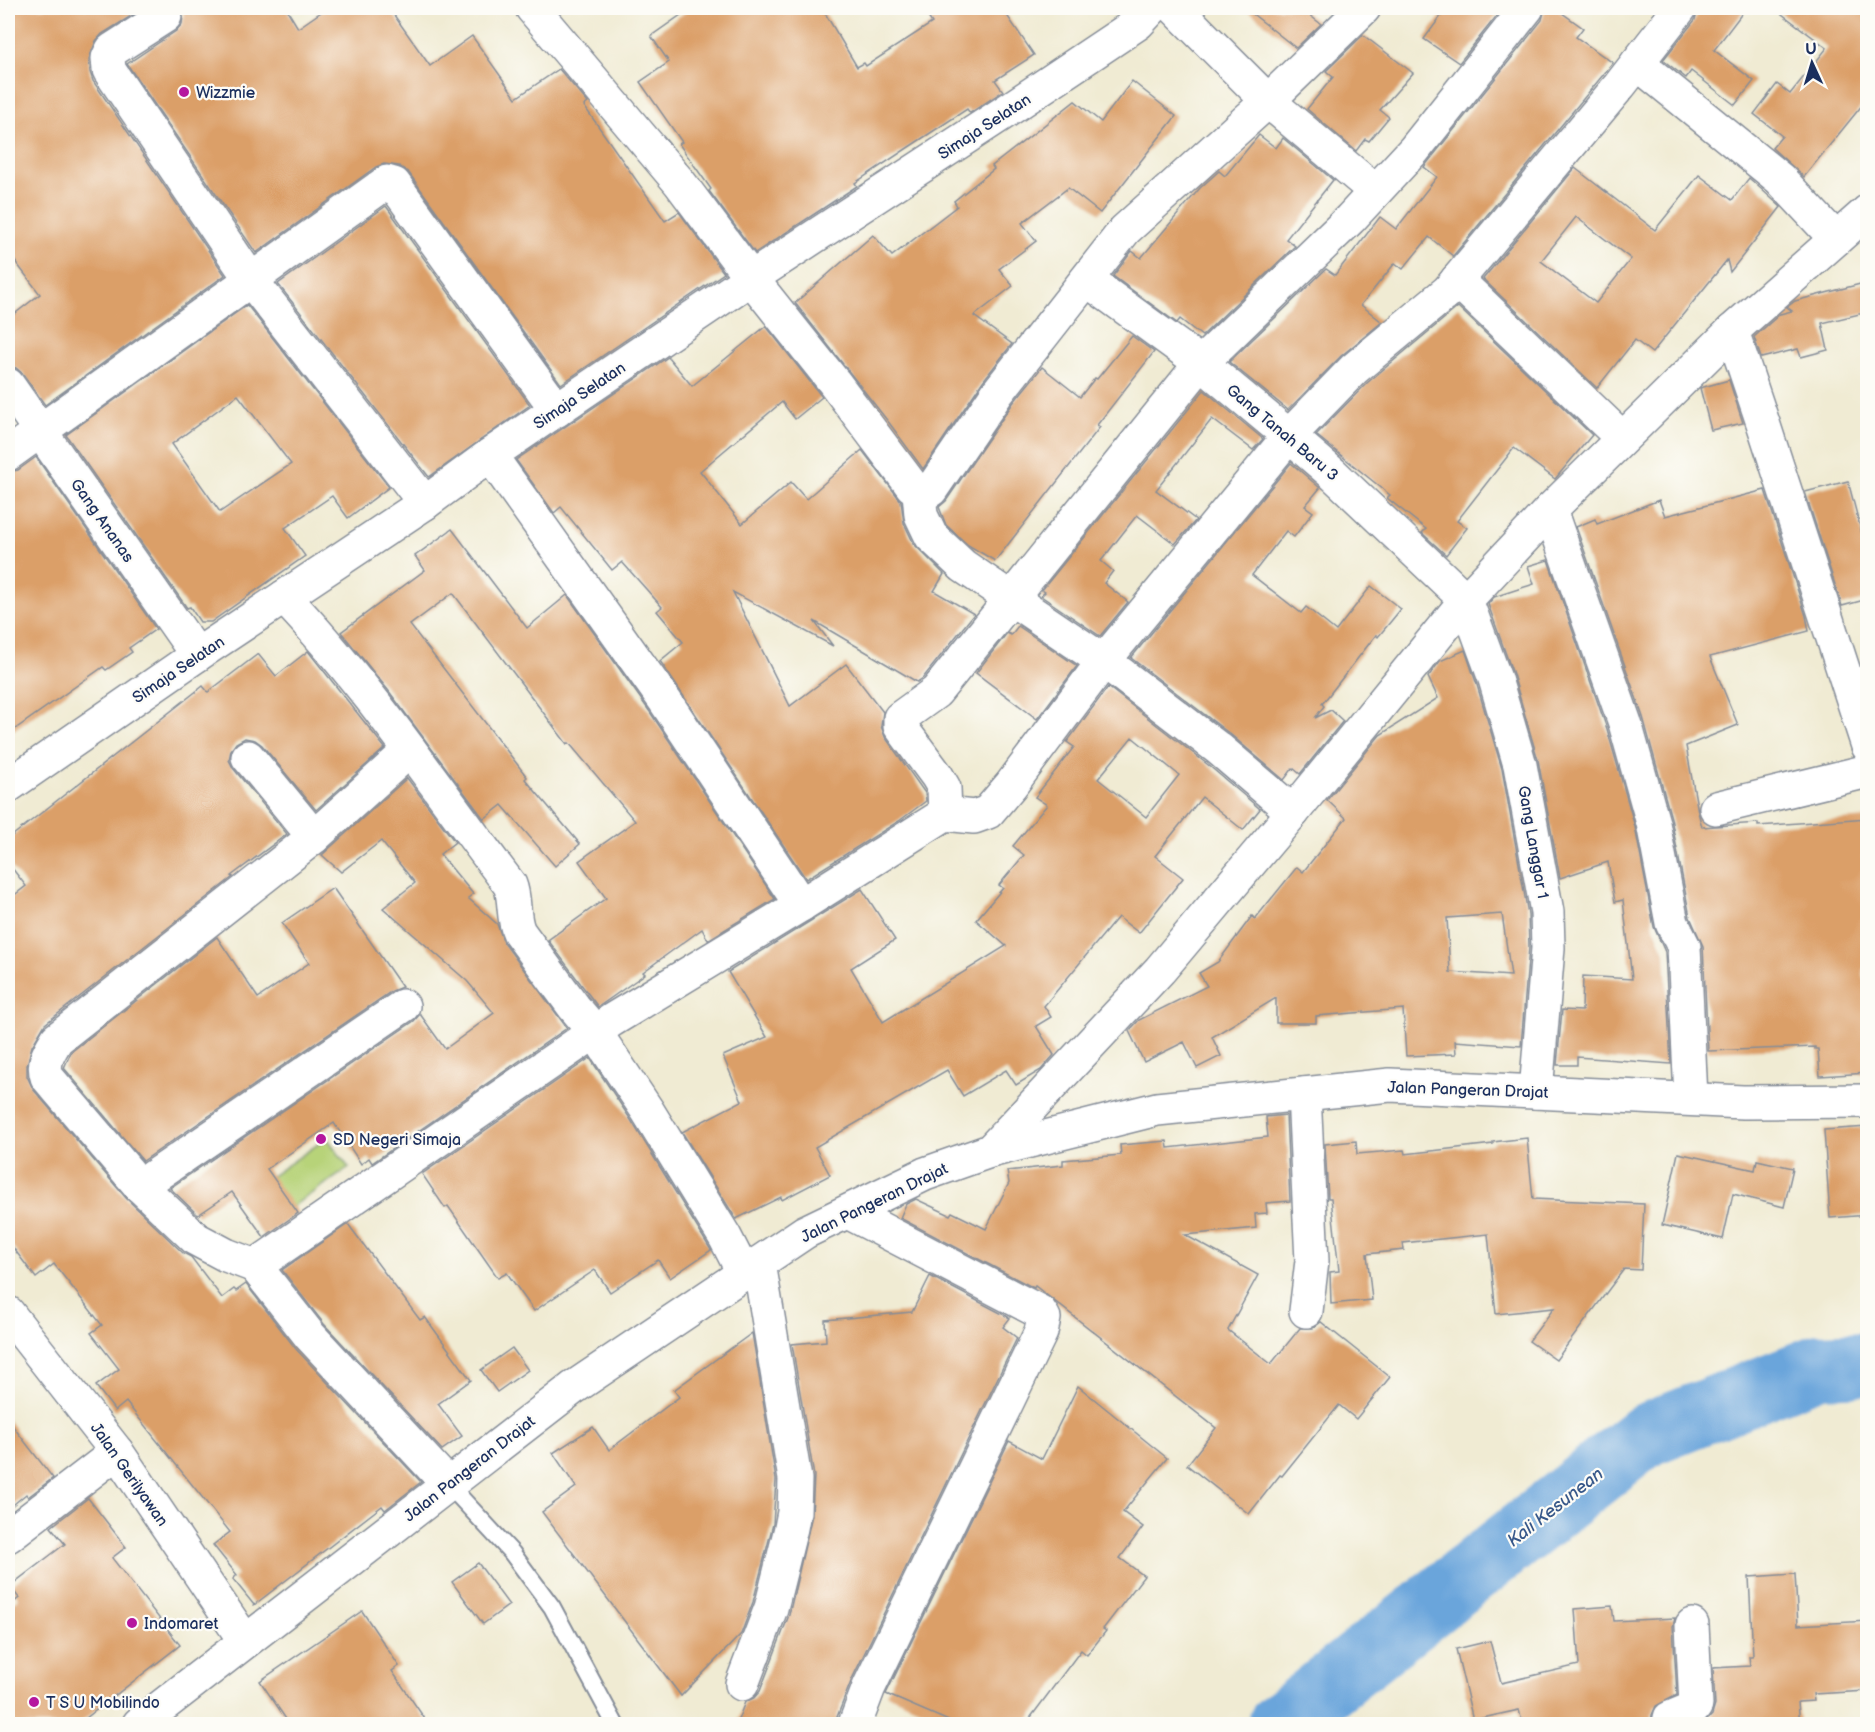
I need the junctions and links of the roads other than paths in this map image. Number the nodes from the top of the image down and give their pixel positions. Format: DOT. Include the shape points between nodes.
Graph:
graph roads {
  1 [pos="165,8"];
  2 [pos="532,8"];
  3 [pos="1175,8"];
  4 [pos="1364,8"];
  5 [pos="1527,8"];
  6 [pos="1680,8"];
  7 [pos="1139,13"];
  8 [pos="1637,63"];
  9 [pos="1268,101"];
  10 [pos="1376,191"];
  11 [pos="1868,210"];
  12 [pos="1836,239"];
  13 [pos="751,278"];
  14 [pos="251,280"];
  15 [pos="1086,280"];
  16 [pos="1457,280"];
  17 [pos="1732,331"];
  18 [pos="1201,363"];
  19 [pos="8,385"];
  20 [pos="556,410"];
  21 [pos="41,431"];
  22 [pos="1290,436"];
  23 [pos="1623,438"];
  24 [pos="8,454"];
  25 [pos="490,455"];
  26 [pos="919,492"];
  27 [pos="425,503"];
  28 [pos="1550,510"];
  29 [pos="284,597"];
  30 [pos="1011,598"];
  31 [pos="1467,600"];
  32 [pos="197,655"];
  33 [pos="1103,662"];
  34 [pos="1868,746"];
  35 [pos="410,750"];
  36 [pos="248,757"];
  37 [pos="1868,771"];
  38 [pos="8,786"];
  39 [pos="1716,808"];
  40 [pos="1293,812"];
  41 [pos="945,814"];
  42 [pos="314,837"];
  43 [pos="801,905"];
  44 [pos="403,1006"];
  45 [pos="595,1032"];
  46 [pos="1536,1092"];
  47 [pos="1304,1094"];
  48 [pos="1691,1098"];
  49 [pos="1868,1101"];
  50 [pos="990,1151"];
  51 [pos="140,1186"];
  52 [pos="848,1212"];
  53 [pos="255,1266"];
  54 [pos="751,1268"];
  55 [pos="1306,1311"];
  56 [pos="8,1313"];
  57 [pos="117,1452"];
  58 [pos="448,1484"];
  59 [pos="8,1536"];
  60 [pos="1692,1625"];
  61 [pos="245,1641"];
  62 [pos="742,1684"];
  63 [pos="139,1725"];
  64 [pos="615,1725"];
  65 [pos="855,1725"];
  66 [pos="1669,1725"];
  1 -- 14 [label="street" via="165,16 112,50 109,70"];
  2 -- 13 [label="street" via="680,183"];
  3 -- 9 [label="street"];
  4 -- 9 [label="street"];
  5 -- 10 [label="street" via="1414,150"];
  6 -- 8 [label="street"];
  7 -- 13 [label="street, Simaja Selatan" via="1005,112"];
  8 -- 12 [label="street" via="1780,179"];
  8 -- 16 [label="street"];
  9 -- 10 [label="street"];
  9 -- 15 [label="street" via="1125,230"];
  10 -- 18 [label="street"];
  11 -- 12 [label="street"];
  12 -- 17 [label="street"];
  13 -- 20 [label="street, Simaja Selatan"];
  13 -- 26 [label="street"];
  14 -- 20 [label="street" via="382,184 394,184"];
  14 -- 21 [label="street"];
  14 -- 27 [label="street"];
  15 -- 18 [label="street, Gang Tanah Baru 3"];
  15 -- 26 [label="street" via="998,392 931,490"];
  16 -- 22 [label="street" via="1354,369"];
  16 -- 23 [label="street"];
  17 -- 23 [label="street"];
  17 -- 34 [label="street"];
  18 -- 22 [label="street, Gang Tanah Baru 3"];
  18 -- 30 [label="street"];
  19 -- 21 [label="street, Gang Ananas"];
  20 -- 25 [label="street, Simaja Selatan"];
  21 -- 24 [label="street"];
  21 -- 32 [label="street, Gang Ananas"];
  22 -- 31 [label="street, Gang Tanah Baru 3"];
  22 -- 33 [label="street"];
  23 -- 28 [label="street"];
  25 -- 27 [label="street, Simaja Selatan"];
  25 -- 43 [label="street" via="665,701"];
  26 -- 30 [label="street" via="921,515 931,536 963,566"];
  27 -- 29 [label="street, Simaja Selatan"];
  28 -- 31 [label="street"];
  28 -- 48 [label="street" via="1625,723 1653,823 1672,923 1684,947"];
  29 -- 32 [label="street, Simaja Selatan"];
  29 -- 35 [label="street" via="329,646"];
  30 -- 33 [label="street"];
  30 -- 41 [label="street" via="936,692 900,718 900,726 944,788"];
  31 -- 40 [label="street"];
  31 -- 46 [label="street, Gang Langgar 1" via="1520,765 1547,912 1548,948"];
  32 -- 38 [label="street, Simaja Selatan"];
  33 -- 40 [label="street" via="1219,749"];
  33 -- 41 [label="street" via="988,812 974,817"];
  35 -- 42 [label="street"];
  35 -- 45 [label="street" via="510,885 519,932"];
  36 -- 42 [label="street"];
  37 -- 39 [label="street"];
  40 -- 50 [label="street" via="1160,970"];
  41 -- 43 [label="street"];
  42 -- 51 [label="street" via="57,1039 47,1057 47,1077"];
  43 -- 45 [label="street"];
  44 -- 51 [label="street"];
  45 -- 53 [label="street"];
  45 -- 54 [label="street" via="724,1237"];
  46 -- 47 [label="street, Jalan Pangeran Drajat" via="1390,1085"];
  46 -- 48 [label="street, Jalan Pangeran Drajat"];
  47 -- 50 [label="street, Jalan Pangeran Drajat" via="1157,1109"];
  47 -- 55 [label="street" via="1312,1261"];
  48 -- 49 [label="street, Jalan Pangeran Drajat" via="1743,1102"];
  50 -- 52 [label="street, Jalan Pangeran Drajat" via="925,1174"];
  51 -- 53 [label="street" via="196,1239"];
  52 -- 54 [label="street, Jalan Pangeran Drajat" via="806,1232"];
  52 -- 65 [label="street" via="1044,1317 1041,1332 869,1687"];
  53 -- 58 [label="street" via="310,1336"];
  54 -- 58 [label="street, Jalan Pangeran Drajat" via="573,1388"];
  54 -- 62 [label="street" via="795,1479 794,1512 771,1608"];
  56 -- 57 [label="street, Jalan Gerilyawan"];
  57 -- 59 [label="street"];
  57 -- 61 [label="street, Jalan Gerilyawan"];
  58 -- 61 [label="street, Jalan Pangeran Drajat"];
  58 -- 64 [label="lane" via="512,1553 552,1607"];
  60 -- 66 [label="street" via="1696,1705 1670,1718"];
  61 -- 63 [label="street, Jalan Pangeran Drajat"];
}
